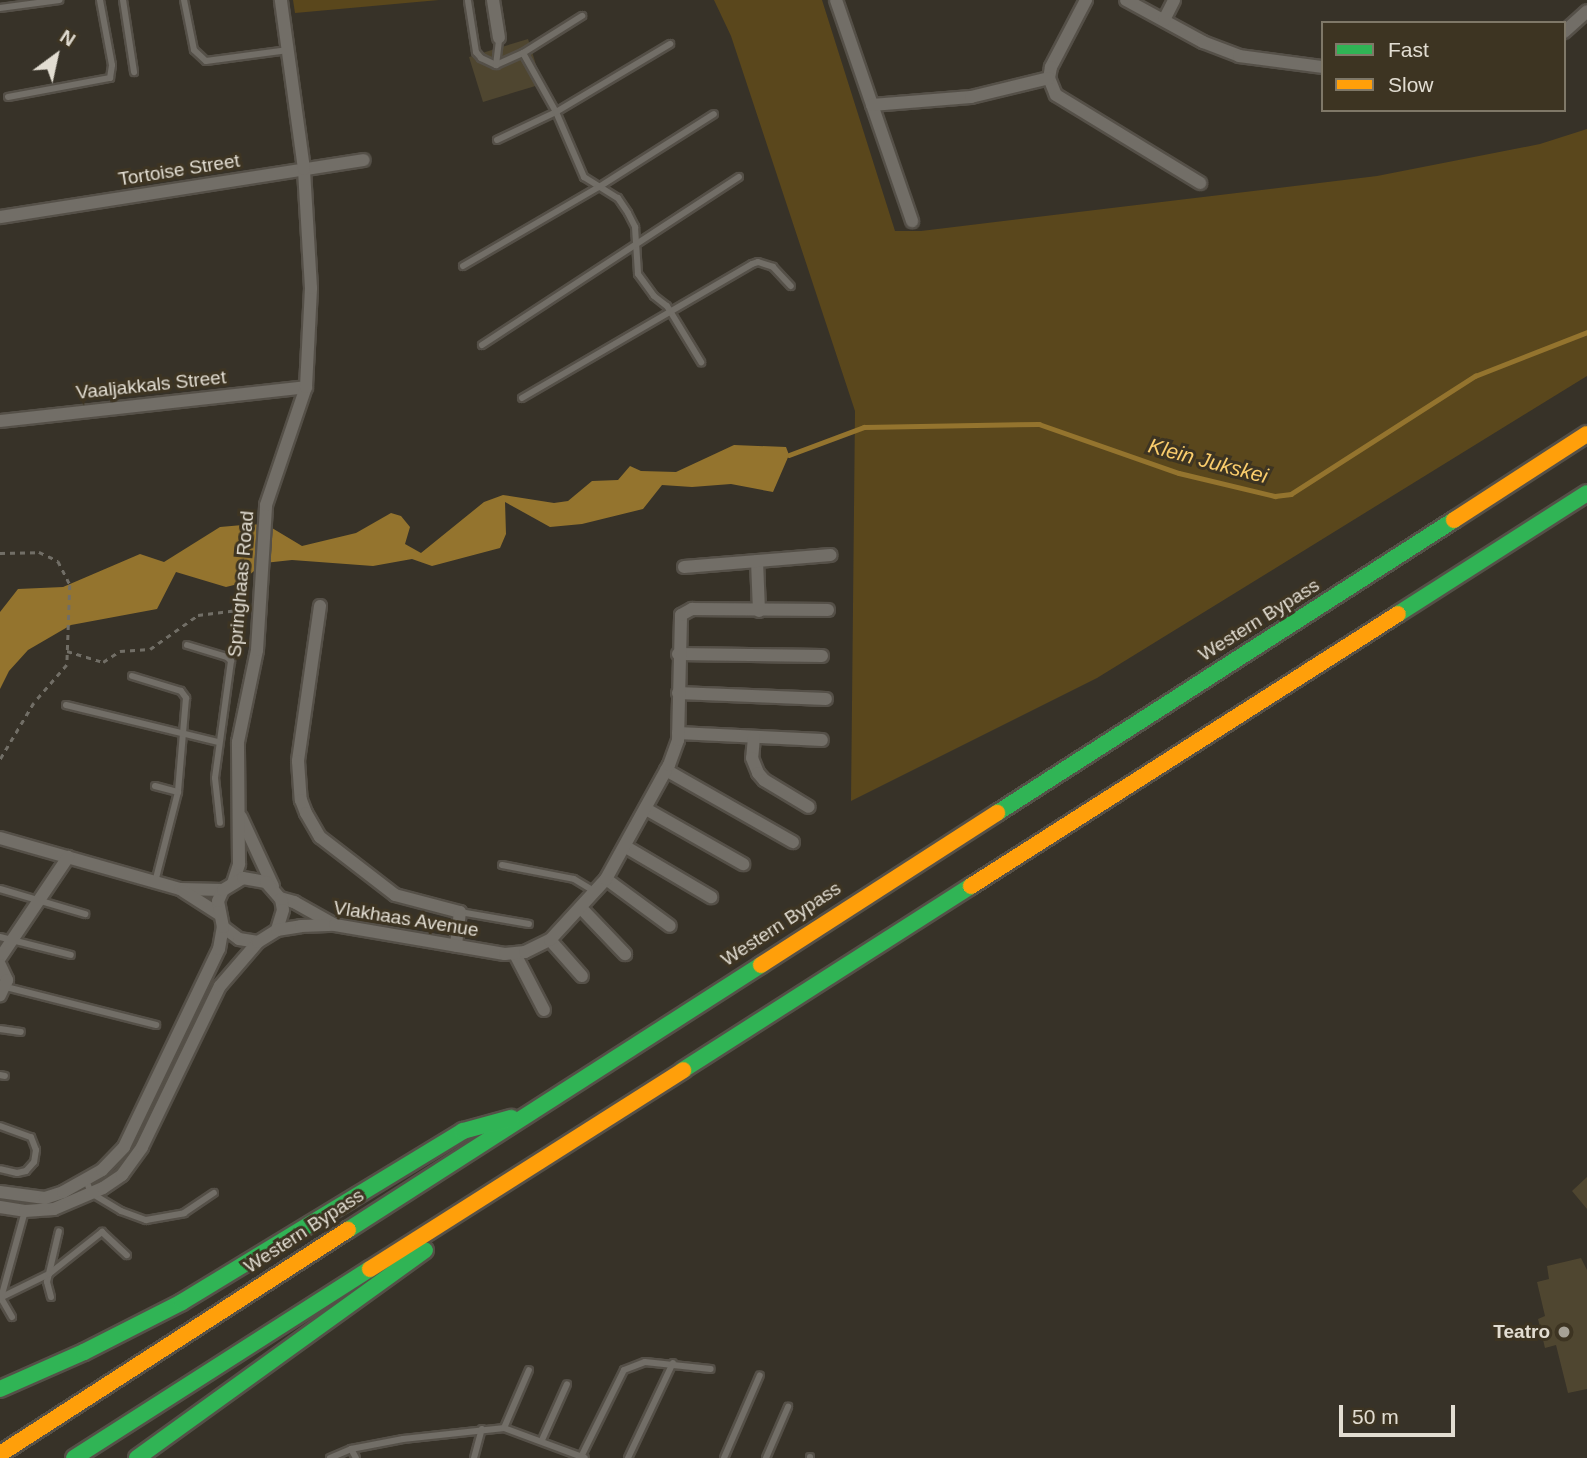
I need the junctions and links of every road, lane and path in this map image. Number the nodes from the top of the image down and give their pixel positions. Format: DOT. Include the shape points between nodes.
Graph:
graph roads {
  1 [pos="59,0"];
  2 [pos="100,0"];
  3 [pos="123,0"];
  4 [pos="184,0"];
  5 [pos="281,0"];
  6 [pos="493,0"];
  7 [pos="836,0"];
  8 [pos="1086,0"];
  9 [pos="1126,0"];
  10 [pos="1174,0"];
  11 [pos="468,1"];
  12 [pos="0,8"];
  13 [pos="1587,11"];
  14 [pos="582,16"];
  15 [pos="1164,20"];
  16 [pos="1566,30"];
  17 [pos="499,38"];
  18 [pos="670,44"];
  19 [pos="288,50"];
  20 [pos="523,53"];
  21 [pos="496,65"];
  22 [pos="1321,67"];
  23 [pos="134,72"];
  24 [pos="1049,78"];
  25 [pos="8,97"];
  26 [pos="872,105"];
  27 [pos="556,112"];
  28 [pos="714,114"];
  29 [pos="496,139"];
  30 [pos="364,160"];
  31 [pos="304,169"];
  32 [pos="739,177"];
  33 [pos="1200,183"];
  34 [pos="599,187"];
  35 [pos="0,218"];
  36 [pos="912,221"];
  37 [pos="635,244"];
  38 [pos="463,267"];
  39 [pos="791,286"];
  40 [pos="670,311"];
  41 [pos="482,345"];
  42 [pos="701,362"];
  43 [pos="306,387"];
  44 [pos="522,398"];
  45 [pos="0,421"];
  46 [pos="1587,434"];
  47 [pos="1587,493"];
  48 [pos="0,553"];
  49 [pos="831,555"];
  50 [pos="757,561"];
  51 [pos="684,567"];
  52 [pos="320,606"];
  53 [pos="260,608"];
  54 [pos="828,610"];
  55 [pos="759,611"];
  56 [pos="187,645"];
  57 [pos="67,650"];
  58 [pos="678,654"];
  59 [pos="822,656"];
  60 [pos="132,676"];
  61 [pos="678,693"];
  62 [pos="826,699"];
  63 [pos="66,705"];
  64 [pos="678,733"];
  65 [pos="181,734"];
  66 [pos="754,737"];
  67 [pos="822,740"];
  68 [pos="218,741"];
  69 [pos="0,760"];
  70 [pos="666,770"];
  71 [pos="155,786"];
  72 [pos="178,792"];
  73 [pos="809,807"];
  74 [pos="646,809"];
  75 [pos="239,810"];
  76 [pos="220,823"];
  77 [pos="0,838"];
  78 [pos="793,842"];
  79 [pos="626,847"];
  80 [pos="68,857"];
  81 [pos="743,864"];
  82 [pos="502,865"];
  83 [pos="606,879"];
  84 [pos="155,882"];
  85 [pos="228,886"];
  86 [pos="0,889"];
  87 [pos="180,889"];
  88 [pos="595,892"];
  89 [pos="277,894"];
  90 [pos="711,897"];
  91 [pos="40,899"];
  92 [pos="582,908"];
  93 [pos="460,912"];
  94 [pos="85,914"];
  95 [pos="219,914"];
  96 [pos="529,924"];
  97 [pos="335,925"];
  98 [pos="670,926"];
  99 [pos="223,927"];
  100 [pos="277,930"];
  101 [pos="6,939"];
  102 [pos="550,940"];
  103 [pos="258,942"];
  104 [pos="456,946"];
  105 [pos="515,954"];
  106 [pos="625,954"];
  107 [pos="71,956"];
  108 [pos="0,958"];
  109 [pos="0,965"];
  110 [pos="582,976"];
  111 [pos="3,991"];
  112 [pos="544,1010"];
  113 [pos="156,1025"];
  114 [pos="0,1028"];
  115 [pos="21,1032"];
  116 [pos="520,1118"];
  117 [pos="0,1126"];
  118 [pos="585,1133"];
  119 [pos="0,1169"];
  120 [pos="86,1180"];
  121 [pos="0,1192"];
  122 [pos="214,1192"];
  123 [pos="91,1193"];
  124 [pos="0,1207"];
  125 [pos="25,1211"];
  126 [pos="59,1231"];
  127 [pos="127,1255"];
  128 [pos="49,1274"];
  129 [pos="51,1297"];
  130 [pos="1,1298"];
  131 [pos="12,1317"];
  132 [pos="673,1363"];
  133 [pos="711,1369"];
  134 [pos="529,1370"];
  135 [pos="760,1375"];
  136 [pos="567,1384"];
  137 [pos="0,1389"];
  138 [pos="788,1407"];
  139 [pos="504,1428"];
  140 [pos="482,1429"];
  141 [pos="542,1440"];
  142 [pos="351,1449"];
  143 [pos="0,1454"];
  144 [pos="583,1457"];
  145 [pos="74,1458"];
  146 [pos="137,1458"];
  147 [pos="330,1458"];
  148 [pos="356,1458"];
  149 [pos="474,1458"];
  150 [pos="628,1458"];
  151 [pos="724,1458"];
  152 [pos="766,1458"];
  1 -- 12 [label="lane"];
  2 -- 25 [label="lane" via="113,65 110,78"];
  3 -- 23 [label="lane"];
  4 -- 19 [label="lane" via="194,50 206,61"];
  5 -- 19 [label="street, Springhaas Road"];
  6 -- 17 [label="street"];
  7 -- 26 [label="street"];
  8 -- 24 [label="street" via="1055,56"];
  9 -- 15 [label="street"];
  10 -- 15 [label="street"];
  11 -- 21 [label="lane" via="476,52"];
  13 -- 16 [label="street"];
  14 -- 20 [label="lane"];
  15 -- 22 [label="street" via="1239,56"];
  17 -- 21 [label="lane"];
  18 -- 27 [label="lane"];
  19 -- 31 [label="street, Springhaas Road"];
  20 -- 21 [label="lane"];
  20 -- 27 [label="lane"];
  24 -- 26 [label="street" via="971,97"];
  24 -- 33 [label="street" via="1056,95 1065,102"];
  26 -- 36 [label="street"];
  27 -- 29 [label="lane"];
  27 -- 34 [label="lane" via="584,177"];
  28 -- 34 [label="lane"];
  30 -- 31 [label="street, Tortoise Street"];
  31 -- 35 [label="street, Tortoise Street"];
  31 -- 43 [label="street, Springhaas Road" via="311,288"];
  32 -- 37 [label="lane"];
  34 -- 37 [label="lane" via="618,198 628,213 635,227"];
  34 -- 38 [label="lane"];
  37 -- 40 [label="lane" via="638,274"];
  37 -- 41 [label="lane"];
  39 -- 40 [label="lane" via="773,267 758,262"];
  40 -- 42 [label="lane"];
  40 -- 44 [label="lane"];
  43 -- 45 [label="street, Vaaljakkals Street"];
  43 -- 53 [label="street, Springhaas Road" via="267,505"];
  46 -- 116 [label="highway, Western Bypass"];
  47 -- 118 [label="highway"];
  48 -- 57 [label="path" via="39,552 58,561 70,585"];
  49 -- 50 [label="street"];
  50 -- 51 [label="street"];
  50 -- 55 [label="street"];
  52 -- 93 [label="street" via="298,761 306,813 320,837 395,895"];
  53 -- 57 [label="path" via="198,615 150,649 120,651 103,662"];
  53 -- 75 [label="street, Springhaas Road" via="257,650 238,742"];
  54 -- 55 [label="street"];
  55 -- 58 [label="street, Vlakhaas Avenue" via="683,612"];
  56 -- 68 [label="lane" via="230,661"];
  57 -- 69 [label="path" via="66,665 34,703"];
  58 -- 59 [label="street"];
  58 -- 61 [label="street, Vlakhaas Avenue"];
  60 -- 65 [label="lane" via="185,694"];
  61 -- 62 [label="street"];
  61 -- 64 [label="street, Vlakhaas Avenue"];
  63 -- 65 [label="lane"];
  64 -- 66 [label="street"];
  64 -- 70 [label="street, Vlakhaas Avenue"];
  65 -- 68 [label="lane"];
  65 -- 72 [label="lane"];
  66 -- 67 [label="street"];
  66 -- 73 [label="street" via="751,758 758,773"];
  68 -- 76 [label="lane" via="215,778"];
  70 -- 74 [label="street, Vlakhaas Avenue"];
  70 -- 78 [label="street"];
  71 -- 72 [label="lane"];
  72 -- 84 [label="lane"];
  74 -- 79 [label="street, Vlakhaas Avenue"];
  74 -- 81 [label="street"];
  75 -- 85 [label="street, Springhaas Road" via="239,864"];
  75 -- 89 [label="street"];
  77 -- 80 [label="street"];
  79 -- 83 [label="street, Vlakhaas Avenue"];
  79 -- 90 [label="street"];
  80 -- 84 [label="street"];
  80 -- 91 [label="street"];
  82 -- 88 [label="lane" via="574,879"];
  83 -- 88 [label="street, Vlakhaas Avenue"];
  83 -- 98 [label="street"];
  84 -- 87 [label="street"];
  85 -- 87 [label="street"];
  85 -- 89 [label="street" via="255,878"];
  85 -- 95 [label="street" via="218,901"];
  86 -- 91 [label="lane"];
  87 -- 95 [label="street"];
  88 -- 92 [label="street, Vlakhaas Avenue"];
  89 -- 97 [label="street"];
  89 -- 100 [label="street" via="283,910"];
  91 -- 94 [label="lane"];
  91 -- 101 [label="street"];
  92 -- 102 [label="street, Vlakhaas Avenue"];
  92 -- 106 [label="street"];
  93 -- 96 [label="lane"];
  93 -- 104 [label="street"];
  95 -- 99 [label="street"];
  97 -- 100 [label="street, Vlakhaas Avenue"];
  97 -- 104 [label="street, Vlakhaas Avenue"];
  99 -- 103 [label="street" via="239,939"];
  99 -- 120 [label="street" via="209,972 128,1139 114,1158"];
  100 -- 103 [label="street, Vlakhaas Avenue"];
  101 -- 107 [label="lane"];
  101 -- 108 [label="street"];
  102 -- 105 [label="street, Vlakhaas Avenue"];
  102 -- 110 [label="street"];
  103 -- 123 [label="street, Vlakhaas Avenue" via="235,965 213,998 133,1161 122,1175"];
  104 -- 105 [label="street, Vlakhaas Avenue"];
  105 -- 112 [label="street"];
  109 -- 111 [label="street" via="6,973"];
  111 -- 113 [label="lane"];
  114 -- 115 [label="lane"];
  116 -- 137 [label="highway" via="463,1130 182,1303"];
  116 -- 143 [label="highway, Western Bypass"];
  117 -- 119 [label="lane" via="31,1137 36,1150 26,1171"];
  118 -- 145 [label="highway"];
  118 -- 146 [label="highway"];
  120 -- 121 [label="street" via="45,1198"];
  120 -- 123 [label="lane"];
  122 -- 123 [label="lane" via="184,1213 146,1220"];
  123 -- 125 [label="street, Vlakhaas Avenue" via="54,1209"];
  124 -- 125 [label="street, Vlakhaas Avenue"];
  125 -- 130 [label="lane"];
  126 -- 128 [label="lane"];
  127 -- 128 [label="lane" via="102,1232"];
  128 -- 129 [label="lane"];
  128 -- 130 [label="lane"];
  130 -- 131 [label="lane"];
  132 -- 133 [label="lane"];
  132 -- 144 [label="lane" via="645,1362 622,1372"];
  132 -- 150 [label="lane"];
  134 -- 139 [label="lane"];
  135 -- 151 [label="lane"];
  136 -- 141 [label="lane"];
  138 -- 152 [label="lane"];
  139 -- 140 [label="lane"];
  139 -- 141 [label="lane"];
  140 -- 142 [label="lane"];
  140 -- 149 [label="lane"];
  141 -- 144 [label="lane"];
  142 -- 147 [label="lane"];
  142 -- 148 [label="lane"];
}
